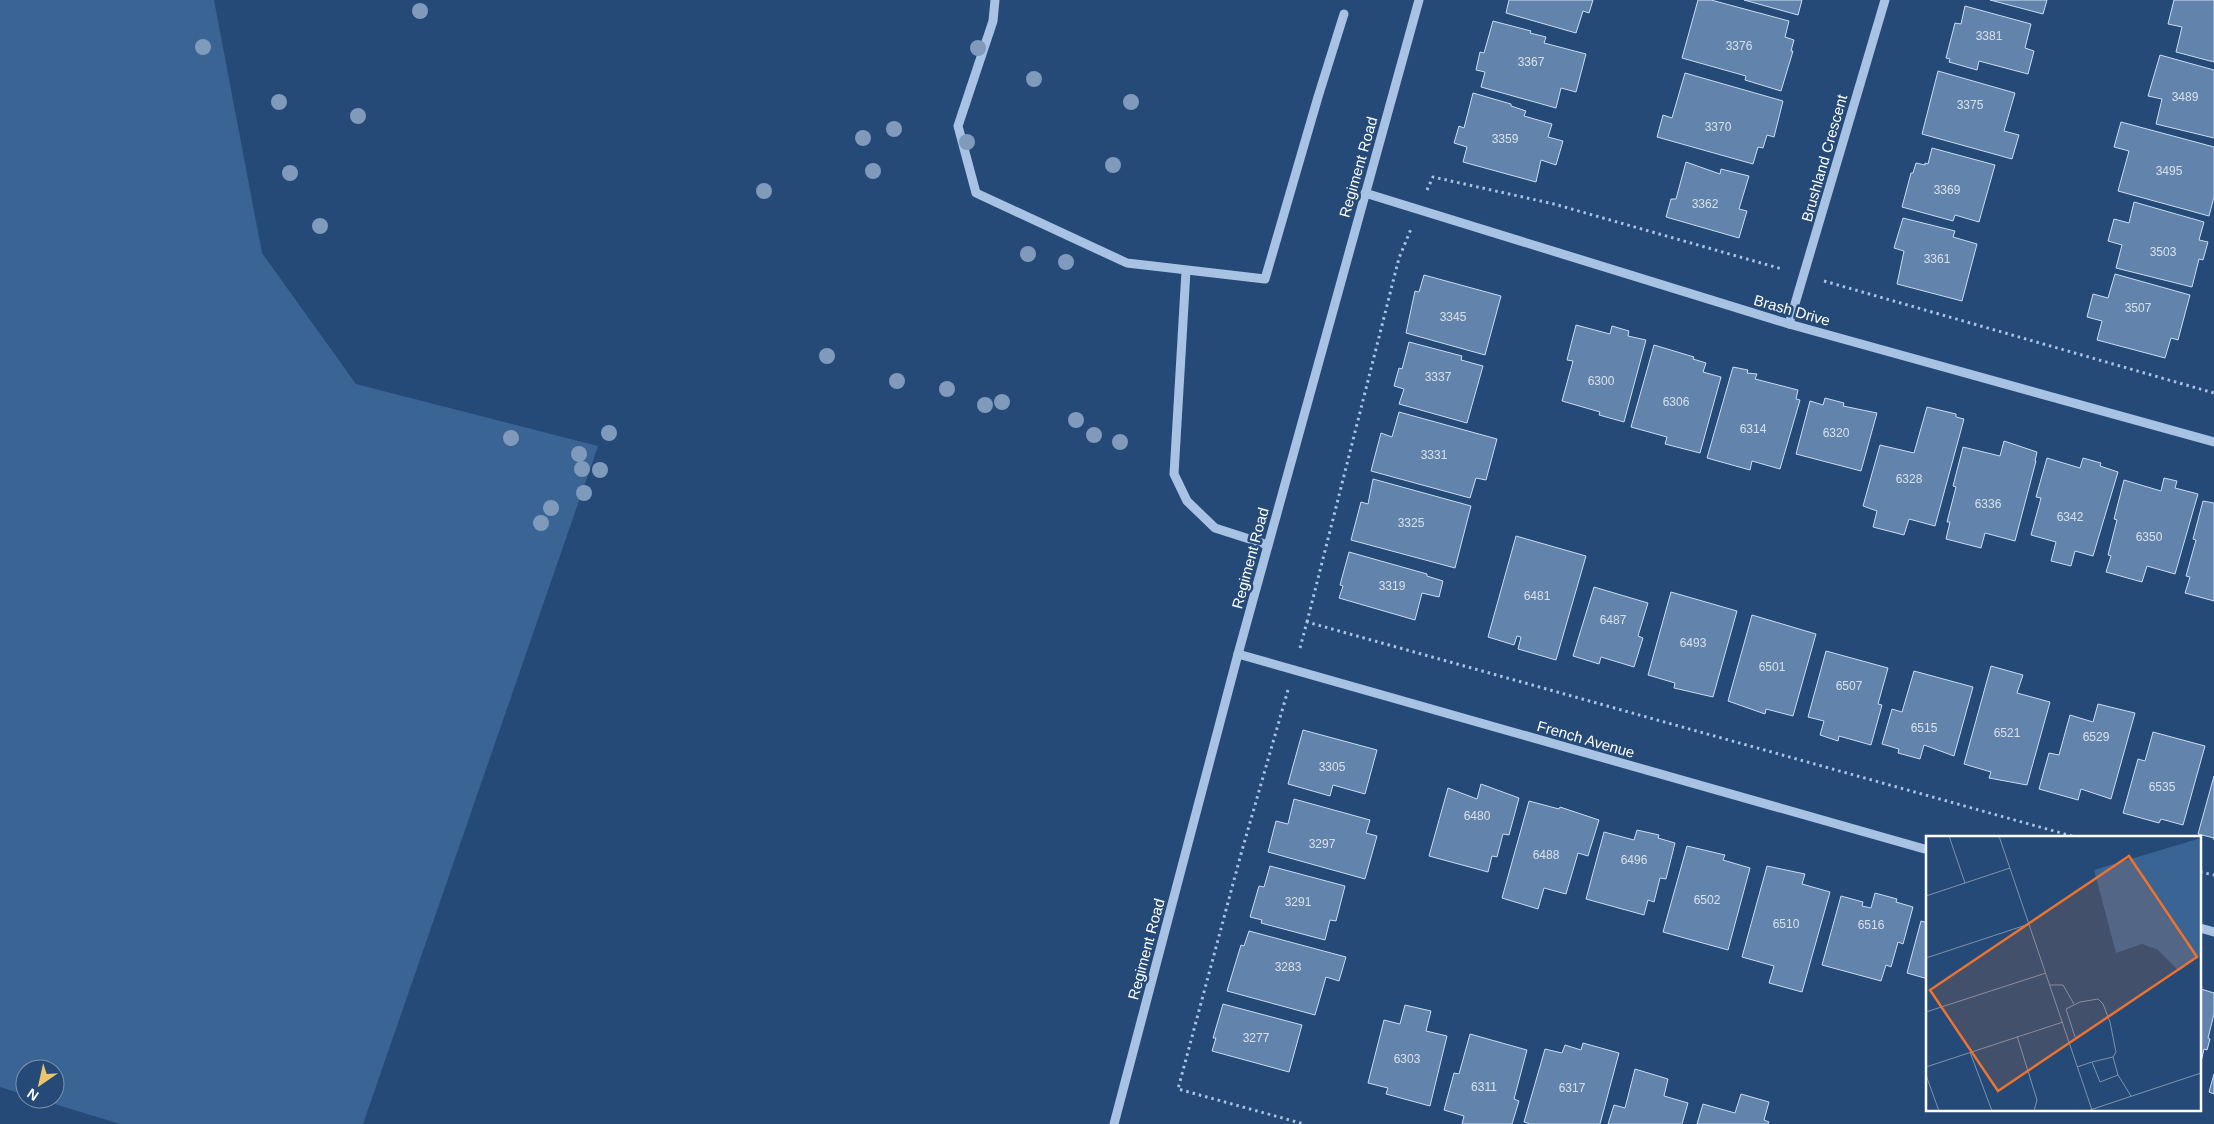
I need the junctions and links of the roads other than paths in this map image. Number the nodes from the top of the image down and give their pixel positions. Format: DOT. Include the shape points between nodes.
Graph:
graph roads {
  1 [pos="995,0"];
  2 [pos="1419,0"];
  3 [pos="1885,0"];
  4 [pos="1344,14"];
  5 [pos="1365,193"];
  6 [pos="1186,271"];
  7 [pos="1789,324"];
  8 [pos="2214,442"];
  9 [pos="1268,546"];
  10 [pos="1238,654"];
  11 [pos="1926,849"];
  12 [pos="1117,1123"];
  1 -- 6 [label="street" via="993,21 958,126 976,192 1127,263"];
  2 -- 5 [label="street, Regiment Road"];
  3 -- 7 [label="street, Brushland Crescent"];
  4 -- 6 [label="street" via="1265,279"];
  5 -- 7 [label="street, Brash Drive"];
  5 -- 9 [label="street, Regiment Road"];
  6 -- 9 [label="street" via="1174,474 1187,501 1215,528"];
  7 -- 8 [label="street, Brash Drive"];
  9 -- 10 [label="street, Regiment Road"];
  10 -- 11 [label="street, French Avenue"];
  10 -- 12 [label="street, Regiment Road"];
}
